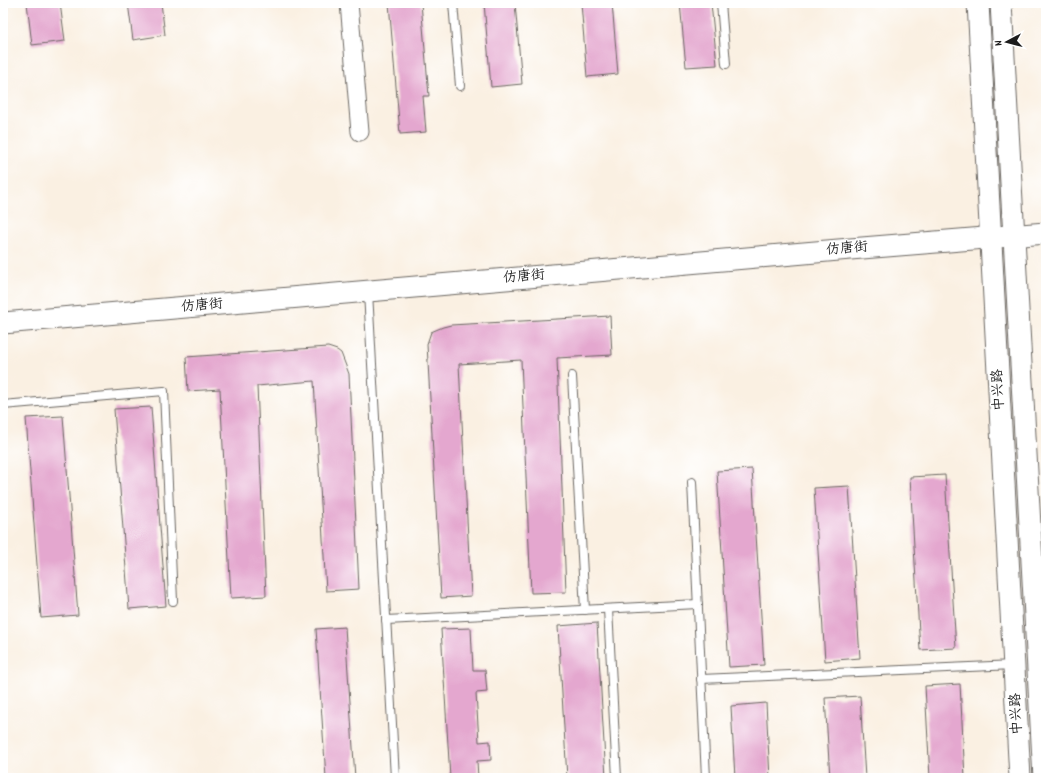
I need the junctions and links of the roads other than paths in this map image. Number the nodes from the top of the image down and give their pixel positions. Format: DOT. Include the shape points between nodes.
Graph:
graph roads {
  1 [pos="349,3"];
  2 [pos="453,3"];
  3 [pos="721,3"];
  4 [pos="978,3"];
  5 [pos="1001,3"];
  6 [pos="726,64"];
  7 [pos="460,86"];
  8 [pos="360,132"];
  9 [pos="1046,233"];
  10 [pos="1014,235"];
  11 [pos="991,237"];
  12 [pos="368,291"];
  13 [pos="3,323"];
  14 [pos="572,376"];
  15 [pos="3,405"];
  16 [pos="692,482"];
  17 [pos="173,601"];
  18 [pos="698,604"];
  19 [pos="608,609"];
  20 [pos="584,610"];
  21 [pos="386,620"];
  22 [pos="1014,665"];
  23 [pos="701,679"];
  24 [pos="395,778"];
  25 [pos="617,778"];
  26 [pos="706,778"];
  27 [pos="1020,778"];
  28 [pos="1044,778"];
  1 -- 8 [label="street"];
  2 -- 7 [label="lane"];
  3 -- 6 [label="lane"];
  4 -- 11 [label="street, 中兴路"];
  5 -- 10 [label="street, 中兴路"];
  9 -- 10 [label="street, 仿唐街"];
  10 -- 11 [label="street, 仿唐街"];
  10 -- 28 [label="street, 中兴路"];
  11 -- 12 [label="street, 仿唐街"];
  11 -- 22 [label="street, 中兴路"];
  12 -- 13 [label="street, 仿唐街"];
  12 -- 21 [label="lane"];
  14 -- 20 [label="lane"];
  15 -- 17 [label="lane" via="164,391"];
  16 -- 18 [label="lane"];
  18 -- 19 [label="lane"];
  18 -- 23 [label="lane"];
  19 -- 20 [label="lane"];
  19 -- 25 [label="lane"];
  20 -- 21 [label="lane"];
  21 -- 24 [label="lane"];
  22 -- 23 [label="lane"];
  22 -- 27 [label="street, 中兴路"];
  23 -- 26 [label="lane"];
}
